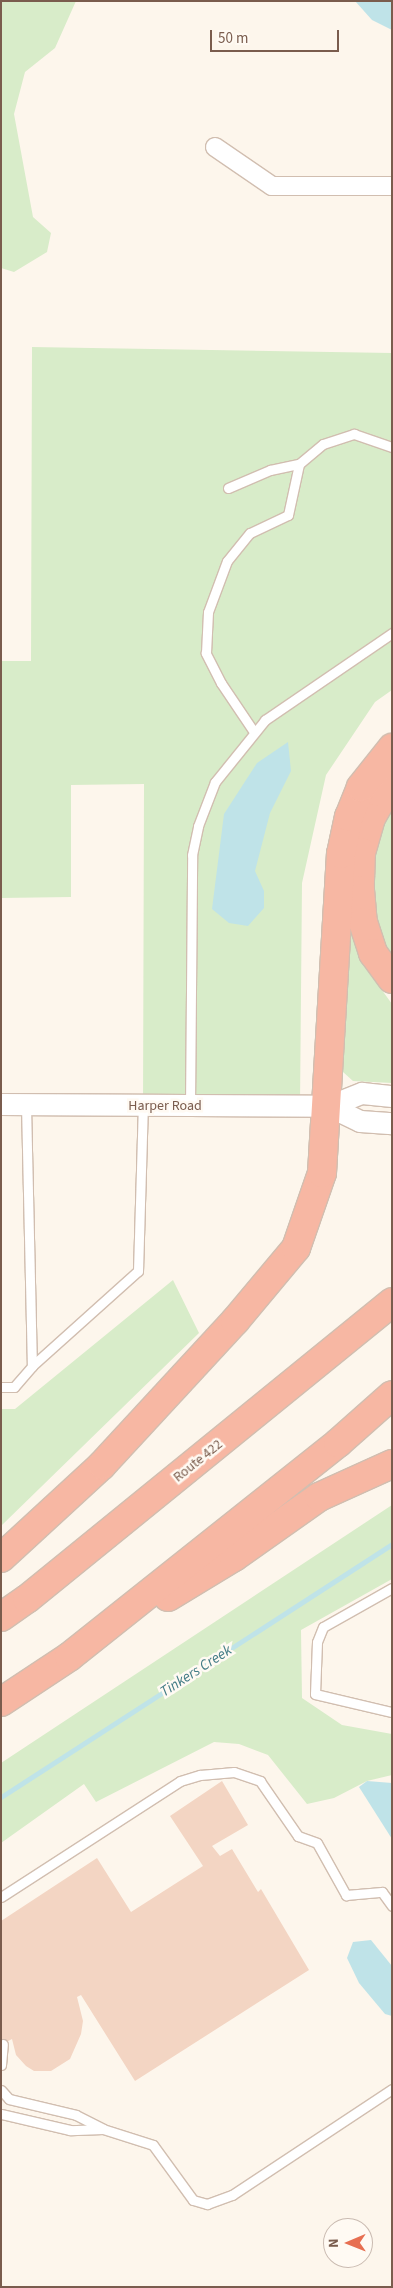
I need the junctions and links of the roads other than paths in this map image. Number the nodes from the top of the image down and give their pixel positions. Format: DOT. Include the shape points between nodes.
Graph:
graph roads {
  1 [pos="215,147"];
  2 [pos="392,186"];
  3 [pos="392,447"];
  4 [pos="299,464"];
  5 [pos="228,488"];
  6 [pos="392,633"];
  7 [pos="254,732"];
  8 [pos="392,748"];
  9 [pos="392,781"];
  10 [pos="392,979"];
  11 [pos="392,1096"];
  12 [pos="1,1104"];
  13 [pos="26,1105"];
  14 [pos="144,1106"];
  15 [pos="190,1106"];
  16 [pos="329,1106"];
  17 [pos="392,1123"];
  18 [pos="392,1302"];
  19 [pos="32,1366"];
  20 [pos="1,1387"];
  21 [pos="392,1395"];
  22 [pos="392,1464"];
  23 [pos="1,1558"];
  24 [pos="392,1588"];
  25 [pos="1,1617"];
  26 [pos="69,1657"];
  27 [pos="1,1702"];
  28 [pos="392,1712"];
  29 [pos="1,1896"];
  30 [pos="392,1906"];
  31 [pos="3,2044"];
  32 [pos="1,2065"];
  33 [pos="392,2089"];
  34 [pos="1,2090"];
  35 [pos="1,2114"];
  36 [pos="103,2129"];
  1 -- 2 [label="street" via="272,186"];
  3 -- 4 [label="lane" via="354,434 323,444"];
  4 -- 5 [label="lane" via="270,470"];
  4 -- 7 [label="lane" via="288,515 240,542 226,561 208,612 206,653 221,683"];
  6 -- 7 [label="lane" via="265,720"];
  7 -- 15 [label="lane" via="215,782 198,826 192,855"];
  8 -- 16 [label="highway" via="361,787 349,817 341,854"];
  9 -- 10 [label="highway" via="371,818 361,852 360,890 363,922 374,953"];
  11 -- 16 [label="street, Harper Road" via="362,1093"];
  12 -- 13 [label="street, Harper Road"];
  13 -- 14 [label="street, Harper Road"];
  13 -- 19 [label="lane"];
  14 -- 15 [label="street, Harper Road"];
  14 -- 19 [label="lane" via="138,1271"];
  15 -- 16 [label="street, Harper Road"];
  16 -- 17 [label="street, Harper Road" via="360,1121"];
  16 -- 23 [label="highway" via="322,1173 296,1248 235,1321 102,1465"];
  18 -- 25 [label="highway, Route 422"];
  19 -- 20 [label="lane" via="14,1387"];
  21 -- 26 [label="highway" via="338,1443"];
  22 -- 26 [label="highway" via="319,1496 234,1557"];
  24 -- 28 [label="lane" via="323,1627 317,1642 316,1694"];
  26 -- 27 [label="highway"];
  29 -- 30 [label="lane" via="180,1781 200,1774 234,1772 260,1780 298,1836 317,1843 346,1895 382,1892"];
  31 -- 32 [label="lane"];
  33 -- 36 [label="lane" via="232,2195 207,2204 193,2200 152,2145"];
  34 -- 36 [label="lane" via="9,2099 76,2114"];
  35 -- 36 [label="lane" via="70,2130"];
}
